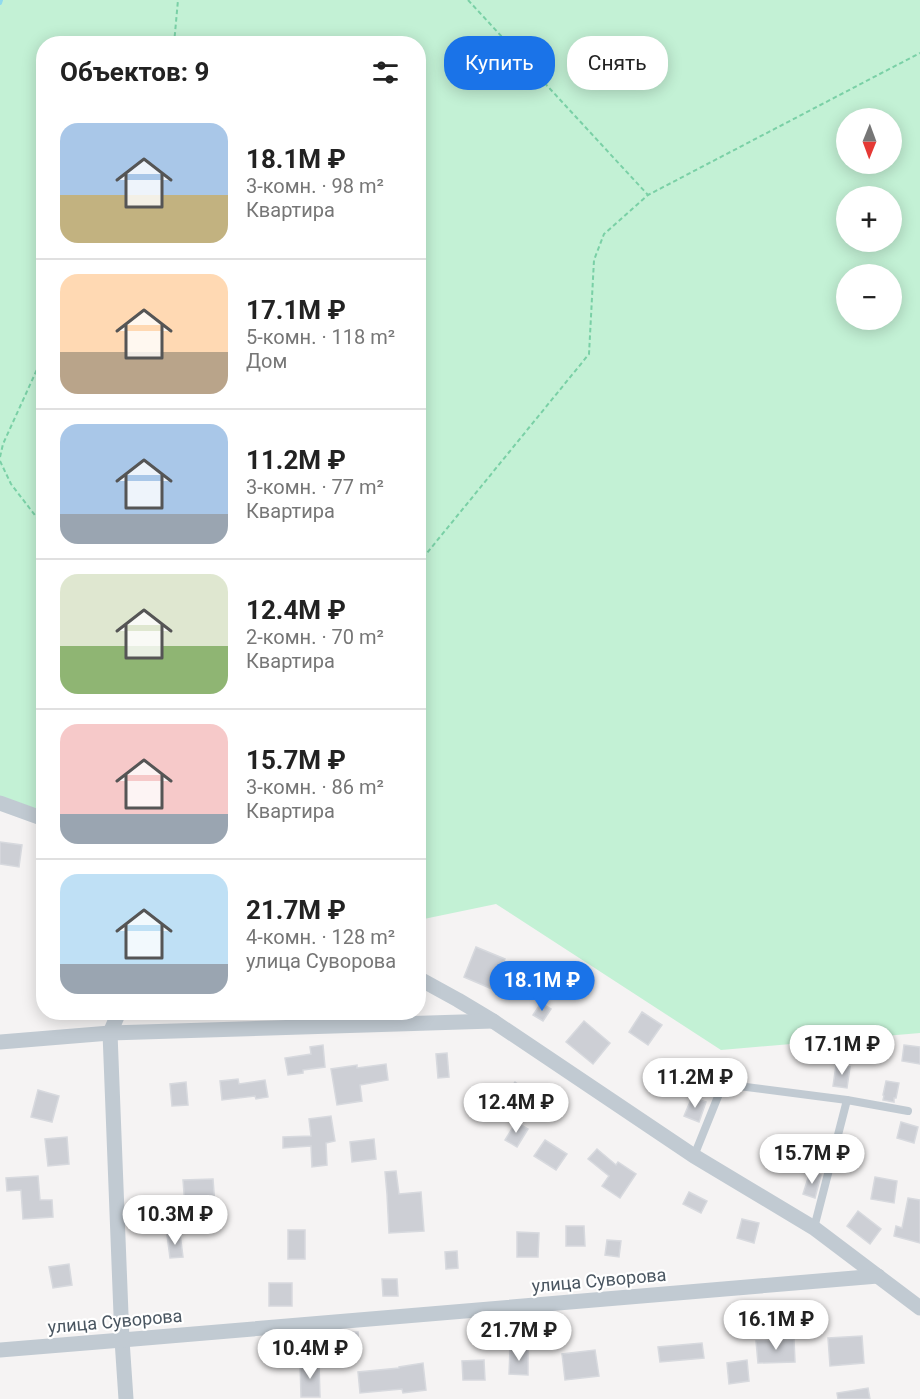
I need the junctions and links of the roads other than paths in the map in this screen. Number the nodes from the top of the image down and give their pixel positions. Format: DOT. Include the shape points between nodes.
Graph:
graph roads {
  1 [pos="0,803"];
  2 [pos="36,816"];
  3 [pos="426,982"];
  4 [pos="116,1020"];
  5 [pos="493,1021"];
  6 [pos="110,1033"];
  7 [pos="0,1042"];
  8 [pos="846,1100"];
  9 [pos="908,1111"];
  10 [pos="694,1156"];
  11 [pos="814,1228"];
  12 [pos="878,1276"];
  13 [pos="920,1308"];
  14 [pos="122,1341"];
  15 [pos="0,1350"];
  16 [pos="126,1399"];
  1 -- 2 [label="street"];
  3 -- 5 [label="street"];
  4 -- 6 [label="street"];
  5 -- 6 [label="street"];
  5 -- 10 [label="street"];
  6 -- 7 [label="street"];
  6 -- 14 [label="street"];
  8 -- 9 [label="lane"];
  8 -- 10 [label="lane" via="723,1084"];
  8 -- 11 [label="lane"];
  10 -- 11 [label="street"];
  11 -- 12 [label="street"];
  12 -- 13 [label="street"];
  12 -- 14 [label="street, улица Суворова"];
  14 -- 15 [label="street, улица Суворова"];
  14 -- 16 [label="street"];
}
